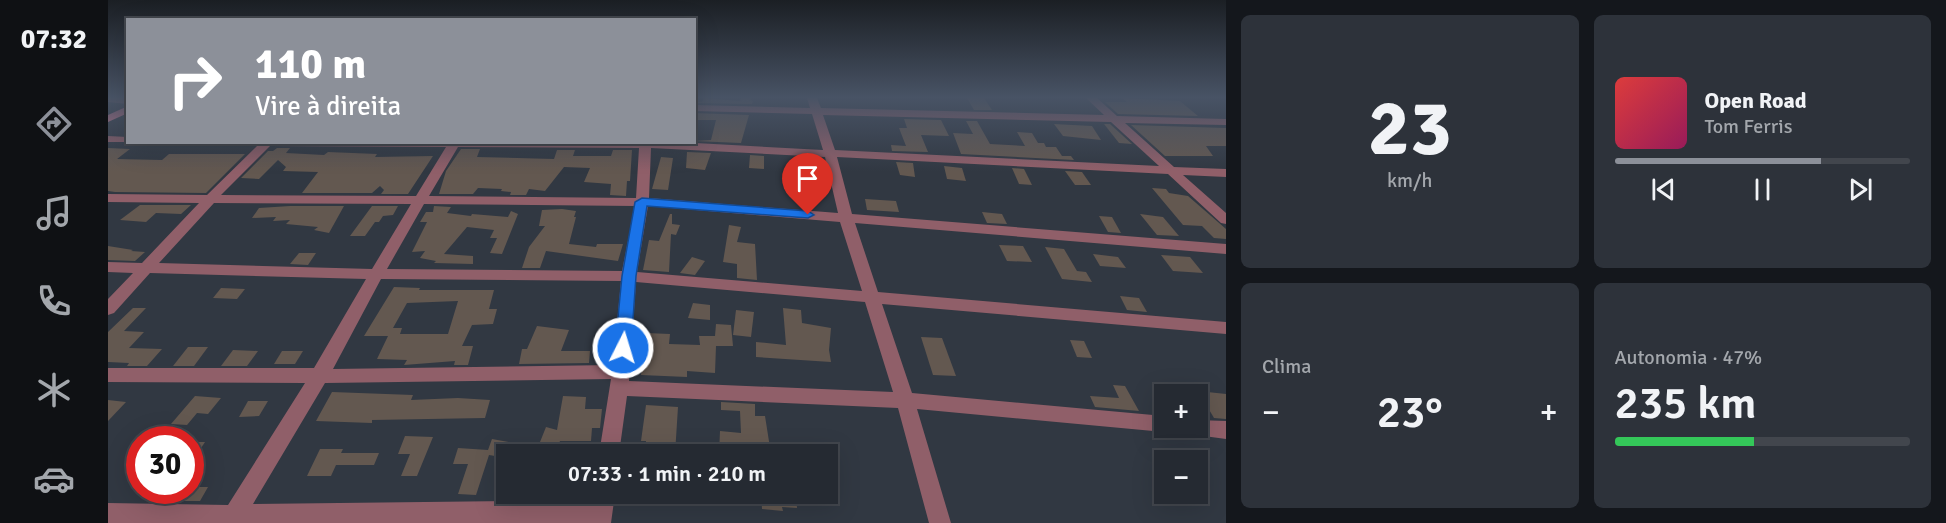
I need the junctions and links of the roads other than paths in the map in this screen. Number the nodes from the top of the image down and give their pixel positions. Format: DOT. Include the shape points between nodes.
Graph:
graph roads {
  1 [pos="819,122"];
  2 [pos="1119,122"];
  3 [pos="108,139"];
  4 [pos="126,140"];
  5 [pos="265,144"];
  6 [pos="454,144"];
  7 [pos="645,144"];
  8 [pos="830,153"];
  9 [pos="1171,170"];
  10 [pos="1226,173"];
  11 [pos="108,198"];
  12 [pos="421,200"];
  13 [pos="208,201"];
  14 [pos="642,202"];
  15 [pos="846,218"];
  16 [pos="1226,220"];
  17 [pos="1226,249"];
  18 [pos="108,267"];
  19 [pos="145,269"];
  20 [pos="376,274"];
  21 [pos="629,276"];
  22 [pos="874,299"];
  23 [pos="108,309"];
  24 [pos="1226,328"];
  25 [pos="108,375"];
  26 [pos="320,375"];
  27 [pos="620,380"];
  28 [pos="905,400"];
  29 [pos="1154,423"];
  30 [pos="1208,429"];
  31 [pos="1226,430"];
  32 [pos="610,444"];
  33 [pos="602,509"];
  34 [pos="108,514"];
  35 [pos="232,519"];
  36 [pos="940,523"];
  1 -- 8 [label="street"];
  2 -- 9 [label="street"];
  3 -- 4 [label="street"];
  5 -- 13 [label="street"];
  6 -- 12 [label="street"];
  7 -- 8 [label="street"];
  7 -- 14 [label="street"];
  8 -- 9 [label="street"];
  8 -- 15 [label="street"];
  9 -- 10 [label="street"];
  9 -- 16 [label="street"];
  11 -- 13 [label="street"];
  12 -- 13 [label="street"];
  12 -- 14 [label="street"];
  12 -- 20 [label="street"];
  13 -- 19 [label="street"];
  14 -- 15 [label="street"];
  14 -- 21 [label="street"];
  15 -- 17 [label="street"];
  15 -- 22 [label="street"];
  18 -- 19 [label="street"];
  19 -- 20 [label="street"];
  19 -- 23 [label="street"];
  20 -- 21 [label="street"];
  20 -- 26 [label="street"];
  21 -- 22 [label="street"];
  21 -- 27 [label="street"];
  22 -- 24 [label="street"];
  22 -- 28 [label="street"];
  25 -- 26 [label="street"];
  26 -- 27 [label="street"];
  26 -- 35 [label="street"];
  27 -- 28 [label="street"];
  27 -- 32 [label="street"];
  28 -- 29 [label="street"];
  28 -- 36 [label="street"];
  30 -- 31 [label="street"];
  33 -- 35 [label="street"];
  34 -- 35 [label="street"];
}
